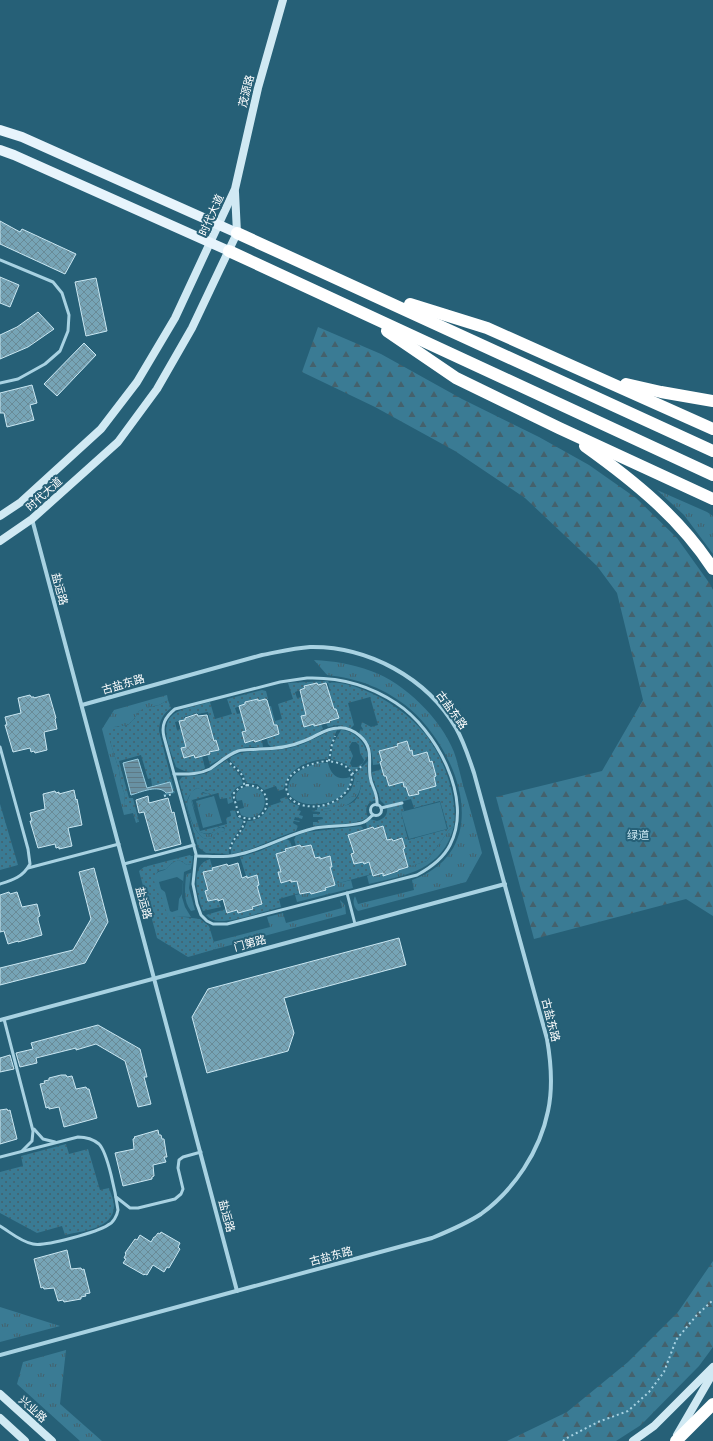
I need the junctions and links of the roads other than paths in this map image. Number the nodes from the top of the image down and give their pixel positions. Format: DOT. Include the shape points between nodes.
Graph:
graph roads {
  1 [pos="283,0"];
  2 [pos="0,130"];
  3 [pos="0,150"];
  4 [pos="235,189"];
  5 [pos="218,225"];
  6 [pos="237,233"];
  7 [pos="211,243"];
  8 [pos="229,251"];
  9 [pos="0,260"];
  10 [pos="365,290"];
  11 [pos="356,310"];
  12 [pos="598,378"];
  13 [pos="0,383"];
  14 [pos="713,401"];
  15 [pos="559,428"];
  16 [pos="713,429"];
  17 [pos="713,450"];
  18 [pos="713,475"];
  19 [pos="713,499"];
  20 [pos="0,516"];
  21 [pos="32,519"];
  22 [pos="0,541"];
  23 [pos="713,569"];
  24 [pos="82,705"];
  25 [pos="0,747"];
  26 [pos="174,774"];
  27 [pos="402,803"];
  28 [pos="377,805"];
  29 [pos="381,808"];
  30 [pos="373,814"];
  31 [pos="119,844"];
  32 [pos="194,845"];
  33 [pos="196,856"];
  34 [pos="124,864"];
  35 [pos="28,868"];
  36 [pos="0,884"];
  37 [pos="505,884"];
  38 [pos="347,893"];
  39 [pos="355,924"];
  40 [pos="154,978"];
  41 [pos="2,1020"];
  42 [pos="32,1127"];
  43 [pos="59,1142"];
  44 [pos="21,1152"];
  45 [pos="201,1152"];
  46 [pos="0,1157"];
  47 [pos="116,1197"];
  48 [pos="0,1226"];
  49 [pos="238,1291"];
  50 [pos="0,1356"];
  51 [pos="713,1367"];
  52 [pos="713,1373"];
  53 [pos="0,1394"];
  54 [pos="713,1404"];
  55 [pos="0,1418"];
  56 [pos="25,1441"];
  57 [pos="52,1441"];
  58 [pos="633,1441"];
  59 [pos="675,1441"];
  1 -- 4 [label="main road, 茂源路" via="258,88"];
  2 -- 5 [label="main road" via="22,137"];
  3 -- 7 [label="main road"];
  4 -- 5 [label="main road, 时代大道"];
  4 -- 6 [label="main road, 时代大道"];
  5 -- 6 [label="main road"];
  5 -- 7 [label="main road, 时代大道"];
  6 -- 8 [label="main road, 时代大道"];
  6 -- 10 [label="highway"];
  7 -- 8 [label="main road"];
  7 -- 20 [label="main road, 时代大道" via="175,318 137,382 101,429 21,502"];
  8 -- 11 [label="highway"];
  8 -- 21 [label="main road, 时代大道" via="192,328 157,389 118,442"];
  9 -- 13 [label="lane" via="53,282 62,293 69,315 68,331 60,351 45,364 18,379"];
  10 -- 12 [label="highway" via="487,328"];
  10 -- 17 [label="highway"];
  11 -- 15 [label="highway" via="456,378"];
  11 -- 18 [label="highway"];
  12 -- 14 [label="highway"];
  12 -- 16 [label="highway"];
  15 -- 19 [label="highway"];
  15 -- 23 [label="highway" via="609,463 671,515 700,548"];
  21 -- 22 [label="main road, 时代大道"];
  21 -- 24 [label="street, 盐运路"];
  24 -- 31 [label="street, 盐运路"];
  24 -- 37 [label="street, 古盐东路" via="289,649 334,649 375,659 393,667 429,694 456,727 474,773"];
  25 -- 35 [label="lane" via="28,849"];
  26 -- 28 [label="lane" via="200,773 236,752 293,745 326,730 349,729 361,736 367,746 370,755 370,778 377,793"];
  26 -- 32 [label="lane"];
  26 -- 38 [label="lane" via="162,730 165,720 175,709 280,682 307,678 331,678 357,684 397,703 425,730 445,762 458,804 454,835 446,852 427,869 407,878"];
  27 -- 29 [label="lane"];
  28 -- 29 [label="lane"];
  28 -- 30 [label="lane" via="371,808"];
  29 -- 30 [label="lane" via="380,814"];
  30 -- 33 [label="lane" via="362,823 306,830 256,850 231,856"];
  31 -- 34 [label="street, 盐运路"];
  31 -- 35 [label="lane"];
  32 -- 33 [label="lane"];
  32 -- 34 [label="lane"];
  33 -- 38 [label="lane" via="193,890 201,915 213,924 227,924"];
  34 -- 40 [label="street, 盐运路"];
  35 -- 36 [label="lane" via="16,879"];
  37 -- 39 [label="street, 门第路"];
  37 -- 49 [label="street, 古盐东路" via="547,1039 550,1059 548,1111 525,1166 500,1198 481,1214 458,1227 432,1238"];
  38 -- 39 [label="lane"];
  39 -- 40 [label="street, 门第路"];
  40 -- 41 [label="street, 门第路"];
  40 -- 45 [label="street, 盐运路"];
  41 -- 42 [label="lane"];
  42 -- 43 [label="lane" via="43,1139"];
  42 -- 44 [label="lane" via="32,1141"];
  43 -- 44 [label="lane"];
  43 -- 47 [label="lane" via="86,1137 98,1144 106,1159"];
  44 -- 46 [label="lane"];
  45 -- 47 [label="lane" via="179,1160 178,1168 183,1189 174,1199 130,1208"];
  45 -- 49 [label="street, 盐运路"];
  47 -- 48 [label="lane" via="118,1214 110,1225 51,1243 32,1244"];
  49 -- 50 [label="street, 古盐东路"];
  51 -- 58 [label="main road" via="654,1426"];
  52 -- 59 [label="main road"];
  53 -- 57 [label="main road, 兴业路"];
  54 -- 59 [label="highway"];
  55 -- 56 [label="main road"];
}
